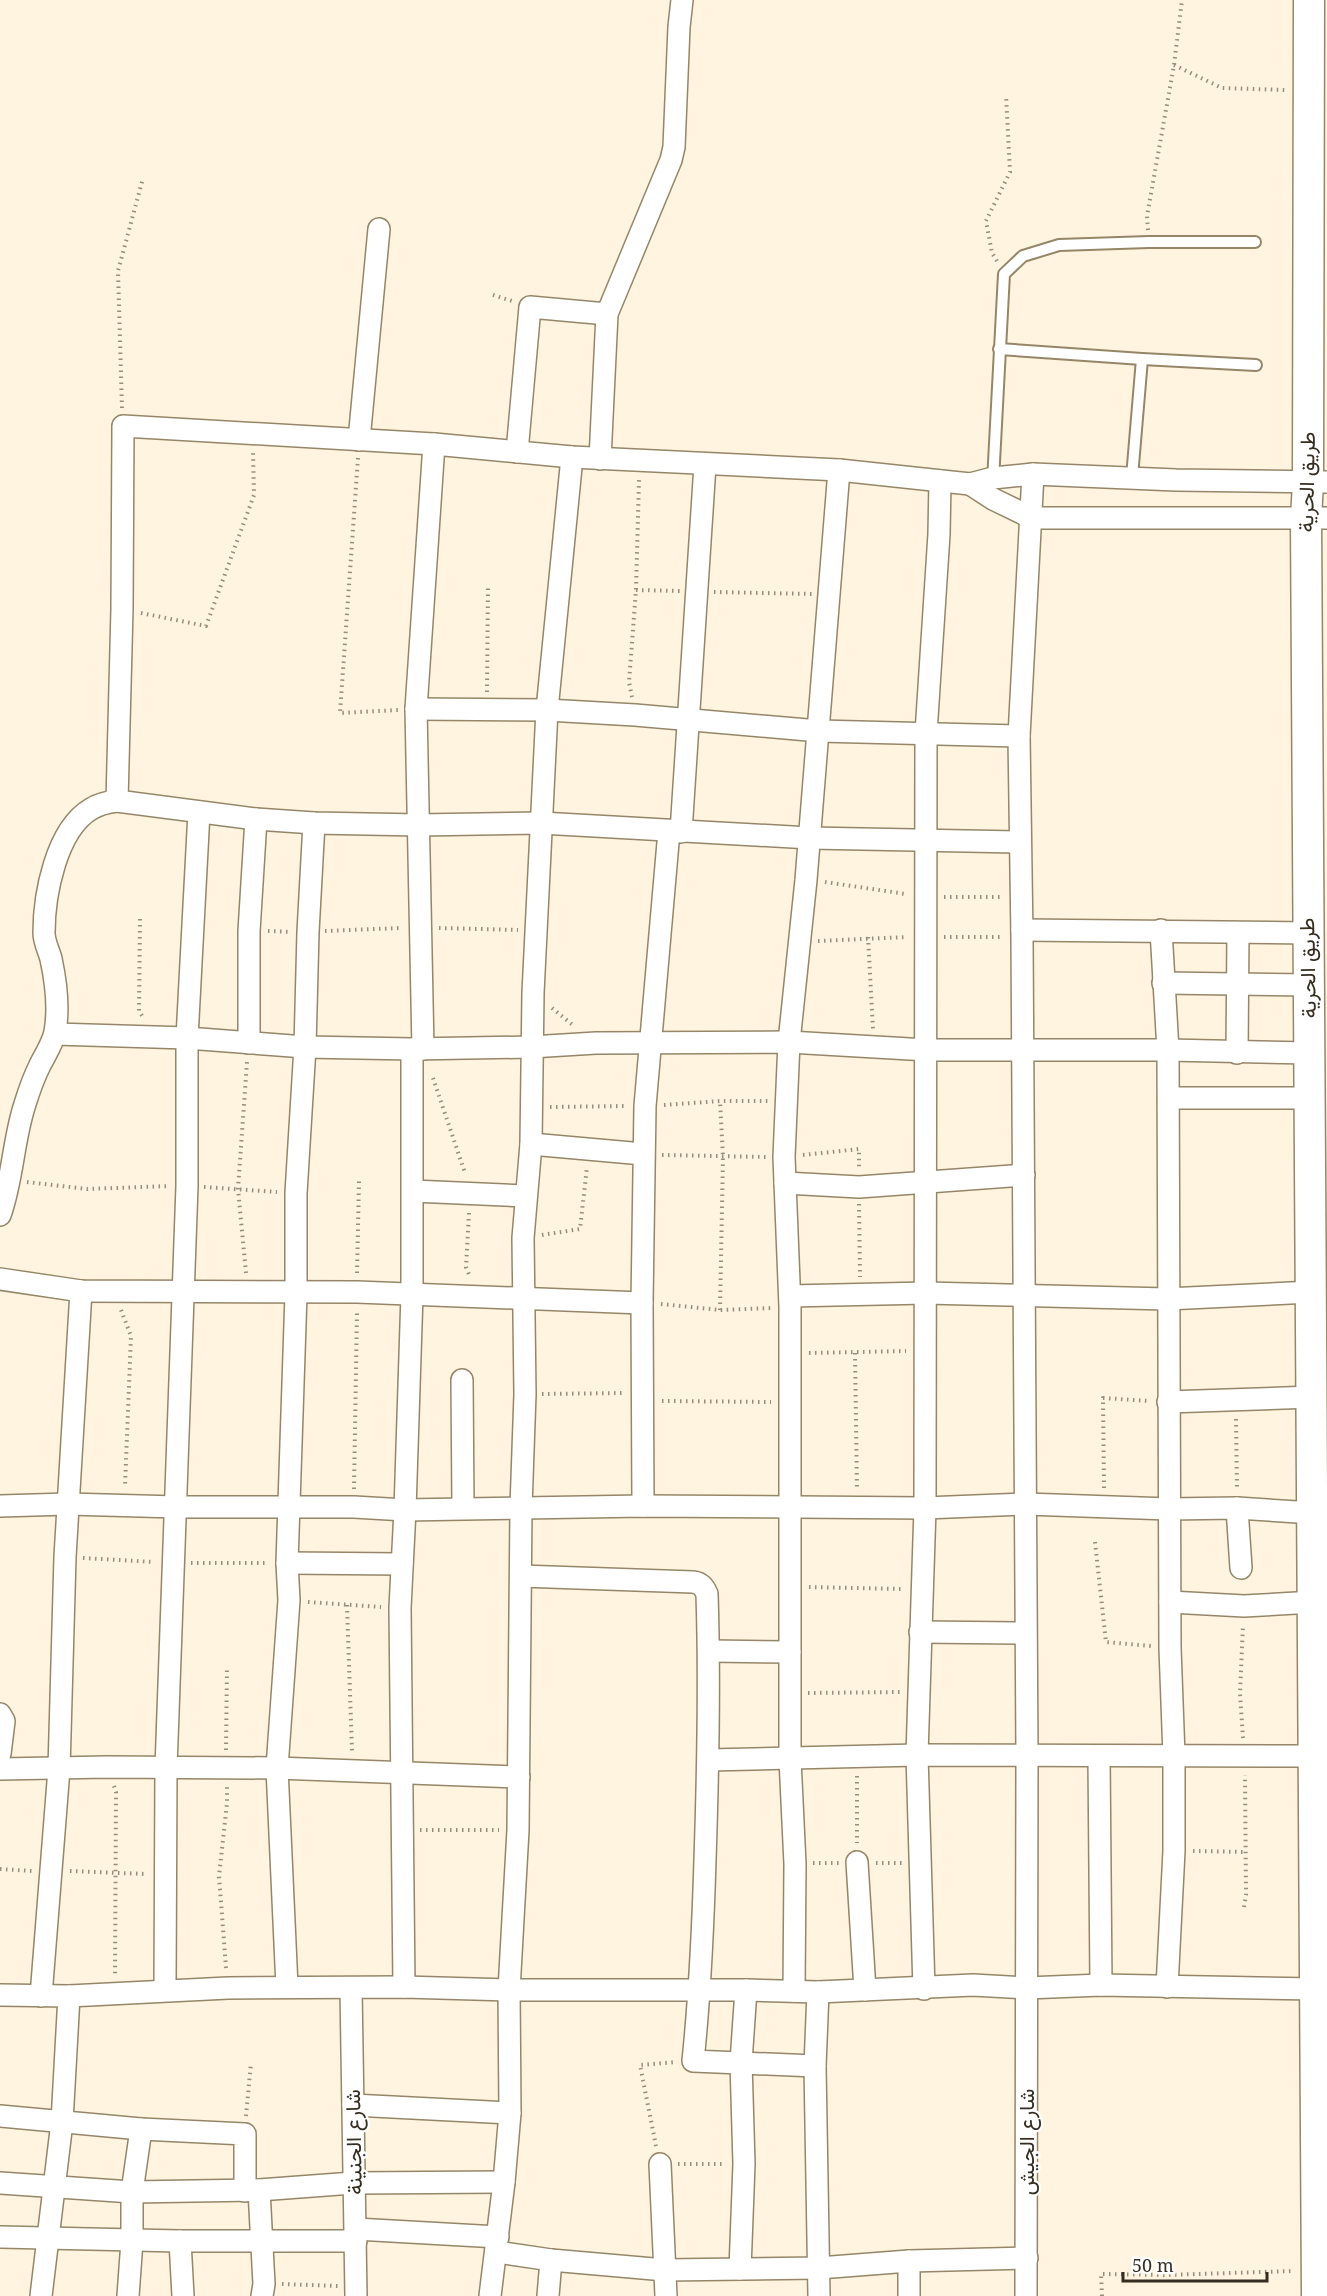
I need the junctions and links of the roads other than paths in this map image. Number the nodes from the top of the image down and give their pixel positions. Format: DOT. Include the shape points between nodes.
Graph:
graph roads {
  1 [pos="682,0"];
  2 [pos="1309,0"];
  3 [pos="379,229"];
  4 [pos="1255,242"];
  5 [pos="608,314"];
  6 [pos="999,349"];
  7 [pos="1142,359"];
  8 [pos="1256,365"];
  9 [pos="359,440"];
  10 [pos="434,444"];
  11 [pos="517,452"];
  12 [pos="572,457"];
  13 [pos="600,459"];
  14 [pos="705,465"];
  15 [pos="839,470"];
  16 [pos="1033,474"];
  17 [pos="1132,477"];
  18 [pos="993,478"];
  19 [pos="940,481"];
  20 [pos="1317,482"];
  21 [pos="970,484"];
  22 [pos="993,499"];
  23 [pos="1316,518"];
  24 [pos="1032,519"];
  25 [pos="416,709"];
  26 [pos="547,710"];
  27 [pos="688,721"];
  28 [pos="819,731"];
  29 [pos="926,734"];
  30 [pos="1018,736"];
  31 [pos="117,801"];
  32 [pos="199,812"];
  33 [pos="256,819"];
  34 [pos="314,823"];
  35 [pos="541,824"];
  36 [pos="419,825"];
  37 [pos="675,831"];
  38 [pos="810,837"];
  39 [pos="927,841"];
  40 [pos="1019,842"];
  41 [pos="1161,930"];
  42 [pos="1238,933"];
  43 [pos="1308,933"];
  44 [pos="1022,934"];
  45 [pos="1163,983"];
  46 [pos="1238,984"];
  47 [pos="1309,985"];
  48 [pos="55,1034"];
  49 [pos="187,1038"];
  50 [pos="789,1042"];
  51 [pos="249,1043"];
  52 [pos="650,1043"];
  53 [pos="305,1047"];
  54 [pos="531,1047"];
  55 [pos="417,1049"];
  56 [pos="927,1050"];
  57 [pos="1168,1050"];
  58 [pos="1023,1051"];
  59 [pos="1237,1053"];
  60 [pos="1310,1053"];
  61 [pos="1169,1098"];
  62 [pos="1310,1098"];
  63 [pos="531,1144"];
  64 [pos="643,1154"];
  65 [pos="1024,1175"];
  66 [pos="925,1181"];
  67 [pos="785,1183"];
  68 [pos="413,1191"];
  69 [pos="526,1196"];
  70 [pos="0,1215"];
  71 [pos="0,1279"];
  72 [pos="81,1292"];
  73 [pos="183,1292"];
  74 [pos="1311,1292"];
  75 [pos="926,1293"];
  76 [pos="296,1294"];
  77 [pos="412,1294"];
  78 [pos="524,1297"];
  79 [pos="1024,1297"];
  80 [pos="1167,1299"];
  81 [pos="790,1302"];
  82 [pos="642,1303"];
  83 [pos="462,1380"];
  84 [pos="1312,1397"];
  85 [pos="1168,1402"];
  86 [pos="68,1504"];
  87 [pos="1026,1504"];
  88 [pos="0,1506"];
  89 [pos="643,1506"];
  90 [pos="790,1506"];
  91 [pos="177,1507"];
  92 [pos="521,1507"];
  93 [pos="288,1508"];
  94 [pos="463,1508"];
  95 [pos="925,1508"];
  96 [pos="1238,1508"];
  97 [pos="1169,1509"];
  98 [pos="405,1510"];
  99 [pos="1314,1513"];
  100 [pos="287,1563"];
  101 [pos="402,1564"];
  102 [pos="1241,1568"];
  103 [pos="521,1576"];
  104 [pos="1170,1602"];
  105 [pos="1314,1602"];
  106 [pos="920,1632"];
  107 [pos="1025,1633"];
  108 [pos="709,1651"];
  109 [pos="790,1653"];
  110 [pos="0,1714"];
  111 [pos="0,1754"];
  112 [pos="917,1755"];
  113 [pos="1027,1756"];
  114 [pos="1174,1756"];
  115 [pos="1314,1756"];
  116 [pos="1099,1757"];
  117 [pos="790,1759"];
  118 [pos="709,1760"];
  119 [pos="166,1768"];
  120 [pos="277,1768"];
  121 [pos="0,1769"];
  122 [pos="59,1769"];
  123 [pos="402,1773"];
  124 [pos="519,1777"];
  125 [pos="857,1862"];
  126 [pos="1101,1985"];
  127 [pos="286,1987"];
  128 [pos="404,1987"];
  129 [pos="1167,1987"];
  130 [pos="165,1989"];
  131 [pos="351,1989"];
  132 [pos="924,1989"];
  133 [pos="1027,1989"];
  134 [pos="1316,1989"];
  135 [pos="509,1990"];
  136 [pos="701,1990"];
  137 [pos="746,1990"];
  138 [pos="865,1990"];
  139 [pos="794,1991"];
  140 [pos="818,1992"];
  141 [pos="0,1995"];
  142 [pos="41,1995"];
  143 [pos="69,1995"];
  144 [pos="741,2062"];
  145 [pos="815,2066"];
  146 [pos="353,2105"];
  147 [pos="510,2113"];
  148 [pos="0,2116"];
  149 [pos="62,2122"];
  150 [pos="141,2128"];
  151 [pos="660,2164"];
  152 [pos="504,2182"];
  153 [pos="0,2183"];
  154 [pos="353,2183"];
  155 [pos="54,2186"];
  156 [pos="252,2190"];
  157 [pos="132,2192"];
  158 [pos="356,2235"];
  159 [pos="0,2236"];
  160 [pos="50,2238"];
  161 [pos="132,2241"];
  162 [pos="180,2241"];
  163 [pos="262,2242"];
  164 [pos="497,2245"];
  165 [pos="1027,2258"];
  166 [pos="551,2260"];
  167 [pos="909,2261"];
  168 [pos="819,2268"];
  169 [pos="665,2270"];
  170 [pos="740,2270"];
  171 [pos="1317,2283"];
  172 [pos="263,2290"];
  173 [pos="356,2291"];
  174 [pos="41,2296"];
  175 [pos="129,2296"];
  176 [pos="183,2296"];
  177 [pos="490,2296"];
  178 [pos="548,2296"];
  179 [pos="666,2296"];
  180 [pos="819,2296"];
  181 [pos="909,2296"];
  182 [pos="1026,2296"];
  1 -- 5 [label="street" via="671,160"];
  2 -- 20 [label="main road, طريق الحرية"];
  3 -- 9 [label="street"];
  4 -- 6 [label="lane" via="1059,245 1023,256 1004,274"];
  5 -- 11 [label="street" via="530,306"];
  5 -- 13 [label="street"];
  6 -- 7 [label="lane"];
  6 -- 18 [label="lane"];
  7 -- 8 [label="lane"];
  7 -- 17 [label="lane"];
  9 -- 10 [label="street"];
  9 -- 31 [label="street" via="123,426"];
  10 -- 11 [label="street"];
  10 -- 25 [label="street"];
  11 -- 12 [label="street"];
  12 -- 13 [label="street"];
  12 -- 26 [label="street"];
  13 -- 14 [label="street"];
  14 -- 15 [label="street"];
  14 -- 27 [label="street"];
  15 -- 19 [label="street"];
  15 -- 28 [label="street"];
  16 -- 17 [label="street"];
  16 -- 18 [label="street"];
  16 -- 24 [label="street, شارع الجيش"];
  17 -- 20 [label="street"];
  18 -- 21 [label="street"];
  18 -- 22 [label="lane"];
  19 -- 21 [label="street"];
  19 -- 29 [label="street"];
  20 -- 23 [label="main road, طريق الحرية"];
  21 -- 22 [label="street"];
  22 -- 24 [label="street"];
  23 -- 24 [label="street"];
  23 -- 43 [label="main road, طريق الحرية"];
  24 -- 30 [label="street, شارع الجيش"];
  25 -- 26 [label="street"];
  25 -- 36 [label="street"];
  26 -- 27 [label="street"];
  26 -- 35 [label="street"];
  27 -- 28 [label="street"];
  27 -- 37 [label="street"];
  28 -- 29 [label="street"];
  28 -- 38 [label="street"];
  29 -- 30 [label="street"];
  29 -- 39 [label="street"];
  30 -- 40 [label="street, شارع الجيش"];
  31 -- 32 [label="street"];
  31 -- 48 [label="street" via="97,806 80,818 56,858 48,889 44,935 55,984"];
  32 -- 33 [label="street"];
  32 -- 49 [label="street"];
  33 -- 34 [label="street"];
  33 -- 51 [label="street" via="249,931"];
  34 -- 36 [label="street"];
  34 -- 53 [label="street"];
  35 -- 36 [label="street"];
  35 -- 37 [label="street"];
  35 -- 54 [label="street"];
  36 -- 55 [label="street"];
  37 -- 38 [label="street"];
  37 -- 52 [label="street"];
  38 -- 39 [label="street"];
  38 -- 50 [label="street"];
  39 -- 40 [label="street"];
  39 -- 56 [label="street"];
  40 -- 44 [label="street, شارع الجيش"];
  41 -- 42 [label="street"];
  41 -- 44 [label="street"];
  41 -- 45 [label="street"];
  42 -- 43 [label="street"];
  42 -- 46 [label="street"];
  43 -- 47 [label="main road, طريق الحرية"];
  44 -- 58 [label="street, شارع الجيش"];
  45 -- 46 [label="street"];
  45 -- 57 [label="street"];
  46 -- 47 [label="street"];
  46 -- 59 [label="street"];
  47 -- 60 [label="main road, طريق الحرية"];
  48 -- 49 [label="street"];
  48 -- 70 [label="street" via="25,1105"];
  49 -- 51 [label="street"];
  49 -- 73 [label="street"];
  50 -- 52 [label="street"];
  50 -- 56 [label="street"];
  50 -- 67 [label="street"];
  51 -- 53 [label="street"];
  52 -- 54 [label="street"];
  52 -- 64 [label="street"];
  53 -- 55 [label="street"];
  53 -- 76 [label="street" via="296,1193"];
  54 -- 55 [label="street"];
  54 -- 63 [label="street"];
  55 -- 68 [label="street"];
  56 -- 58 [label="street"];
  56 -- 66 [label="street"];
  57 -- 58 [label="street"];
  57 -- 59 [label="street"];
  57 -- 61 [label="street"];
  58 -- 65 [label="street, شارع الجيش"];
  59 -- 60 [label="street"];
  60 -- 62 [label="main road, طريق الحرية"];
  61 -- 62 [label="street"];
  61 -- 80 [label="street"];
  62 -- 74 [label="main road, طريق الحرية"];
  63 -- 64 [label="street"];
  63 -- 69 [label="street"];
  64 -- 82 [label="street"];
  65 -- 66 [label="street"];
  65 -- 79 [label="street, شارع الجيش"];
  66 -- 67 [label="street" via="859,1187"];
  66 -- 75 [label="street"];
  67 -- 81 [label="street"];
  68 -- 69 [label="street"];
  68 -- 77 [label="street"];
  69 -- 78 [label="street"];
  71 -- 72 [label="street"];
  72 -- 73 [label="street"];
  72 -- 86 [label="street"];
  73 -- 76 [label="street"];
  73 -- 91 [label="street"];
  74 -- 80 [label="street"];
  74 -- 84 [label="main road, طريق الحرية"];
  75 -- 79 [label="street"];
  75 -- 81 [label="street"];
  75 -- 95 [label="street"];
  76 -- 77 [label="street"];
  76 -- 93 [label="street"];
  77 -- 78 [label="street"];
  77 -- 98 [label="street"];
  78 -- 82 [label="street"];
  78 -- 92 [label="street"];
  79 -- 80 [label="street"];
  79 -- 87 [label="street, شارع الجيش"];
  80 -- 85 [label="street"];
  81 -- 90 [label="street"];
  82 -- 89 [label="street"];
  83 -- 94 [label="street"];
  84 -- 85 [label="street"];
  84 -- 99 [label="main road, طريق الحرية"];
  85 -- 97 [label="street"];
  86 -- 88 [label="street"];
  86 -- 91 [label="street"];
  86 -- 122 [label="street"];
  87 -- 95 [label="street"];
  87 -- 97 [label="street"];
  87 -- 107 [label="street, شارع الجيش"];
  89 -- 90 [label="street"];
  89 -- 92 [label="street"];
  90 -- 95 [label="street"];
  90 -- 109 [label="street"];
  91 -- 93 [label="street"];
  91 -- 119 [label="street"];
  92 -- 94 [label="street"];
  92 -- 103 [label="street"];
  93 -- 98 [label="street"];
  93 -- 100 [label="street"];
  94 -- 98 [label="street"];
  95 -- 106 [label="street"];
  96 -- 97 [label="street"];
  96 -- 99 [label="street"];
  96 -- 102 [label="street"];
  97 -- 104 [label="street"];
  98 -- 101 [label="street"];
  99 -- 105 [label="main road, طريق الحرية"];
  100 -- 101 [label="street"];
  100 -- 120 [label="street" via="289,1600"];
  101 -- 123 [label="street"];
  103 -- 108 [label="street" via="697,1583 707,1594"];
  103 -- 124 [label="street"];
  104 -- 105 [label="street" via="1244,1606"];
  104 -- 114 [label="street"];
  105 -- 115 [label="main road, طريق الحرية"];
  106 -- 107 [label="street"];
  106 -- 112 [label="street"];
  107 -- 113 [label="street, شارع الجيش"];
  108 -- 109 [label="street"];
  108 -- 118 [label="street"];
  109 -- 117 [label="street"];
  110 -- 111 [label="street" via="4,1721"];
  112 -- 113 [label="street"];
  112 -- 117 [label="street"];
  112 -- 132 [label="street"];
  113 -- 116 [label="street"];
  113 -- 133 [label="street, شارع الجيش"];
  114 -- 115 [label="street"];
  114 -- 116 [label="street"];
  114 -- 129 [label="street"];
  115 -- 134 [label="main road, طريق الحرية"];
  116 -- 126 [label="street"];
  117 -- 118 [label="street"];
  117 -- 139 [label="street" via="795,1864"];
  118 -- 136 [label="street"];
  119 -- 120 [label="street"];
  119 -- 122 [label="street"];
  119 -- 130 [label="street"];
  120 -- 123 [label="street"];
  120 -- 127 [label="street"];
  121 -- 122 [label="street"];
  122 -- 142 [label="street"];
  123 -- 124 [label="street"];
  123 -- 128 [label="street"];
  124 -- 135 [label="street"];
  125 -- 138 [label="street"];
  126 -- 129 [label="street"];
  126 -- 133 [label="street"];
  127 -- 130 [label="street"];
  127 -- 131 [label="street"];
  128 -- 131 [label="street"];
  128 -- 135 [label="street"];
  129 -- 134 [label="street"];
  130 -- 143 [label="street"];
  131 -- 146 [label="street, شارع الجنينة"];
  132 -- 133 [label="street" via="973,1985"];
  132 -- 138 [label="street"];
  133 -- 165 [label="street, شارع الجيش"];
  134 -- 171 [label="main road, طريق الحرية"];
  135 -- 136 [label="street"];
  135 -- 147 [label="street"];
  136 -- 137 [label="street"];
  136 -- 144 [label="street" via="693,2061"];
  137 -- 139 [label="street"];
  137 -- 144 [label="street"];
  138 -- 140 [label="street"];
  139 -- 140 [label="street"];
  140 -- 145 [label="street"];
  141 -- 142 [label="street"];
  142 -- 143 [label="street"];
  143 -- 149 [label="street"];
  144 -- 145 [label="street"];
  144 -- 170 [label="street" via="744,2164"];
  145 -- 168 [label="street"];
  146 -- 147 [label="street"];
  146 -- 154 [label="street, شارع الجنينة"];
  147 -- 152 [label="street"];
  148 -- 149 [label="street"];
  149 -- 150 [label="street"];
  149 -- 155 [label="street"];
  150 -- 156 [label="street" via="245,2134"];
  150 -- 157 [label="street"];
  151 -- 169 [label="street"];
  152 -- 154 [label="street"];
  152 -- 164 [label="street"];
  153 -- 155 [label="street"];
  154 -- 156 [label="street"];
  154 -- 158 [label="street, شارع الجنينة"];
  155 -- 157 [label="street"];
  155 -- 160 [label="street"];
  156 -- 157 [label="street"];
  156 -- 163 [label="street"];
  157 -- 161 [label="street"];
  158 -- 163 [label="street"];
  158 -- 164 [label="street"];
  158 -- 173 [label="street, شارع الجنينة"];
  159 -- 160 [label="street"];
  160 -- 161 [label="street"];
  160 -- 174 [label="street"];
  161 -- 162 [label="street"];
  161 -- 175 [label="street"];
  162 -- 163 [label="street"];
  162 -- 176 [label="street"];
  163 -- 172 [label="street"];
  164 -- 166 [label="street"];
  164 -- 177 [label="street"];
  165 -- 167 [label="street"];
  165 -- 182 [label="street, شارع الجيش"];
  166 -- 169 [label="street"];
  166 -- 178 [label="street"];
  167 -- 168 [label="street"];
  167 -- 181 [label="street"];
  168 -- 170 [label="street"];
  168 -- 180 [label="street"];
  169 -- 170 [label="street"];
  169 -- 179 [label="street"];
}
